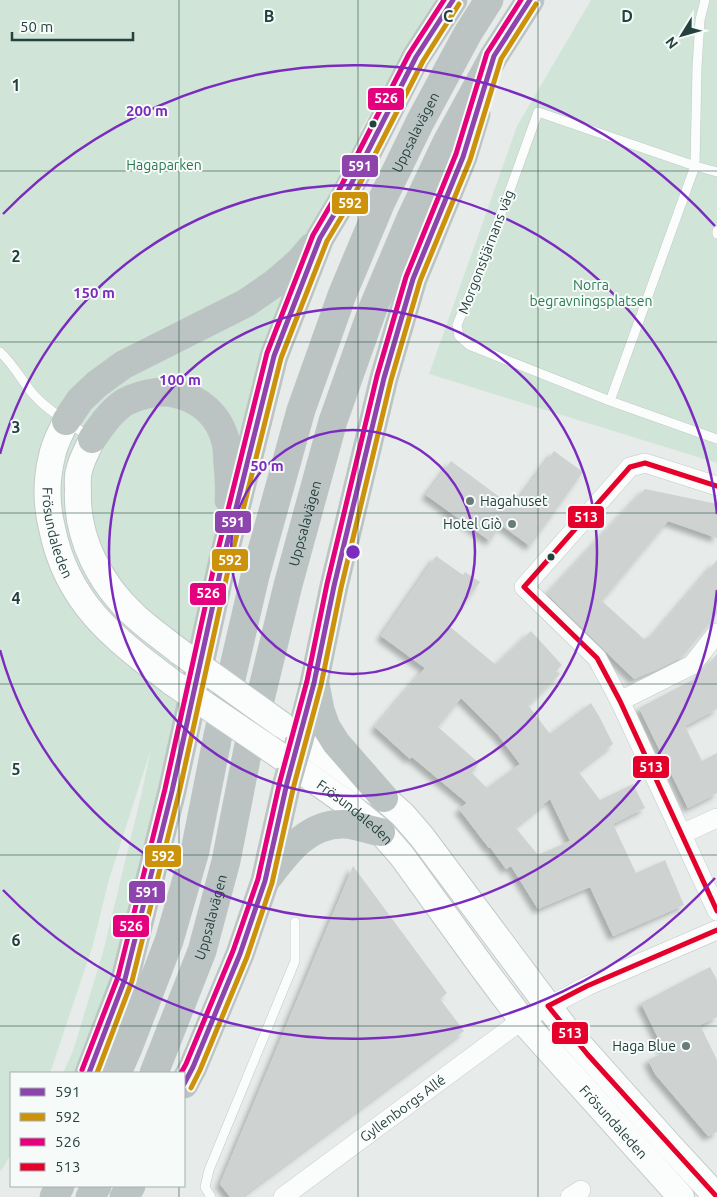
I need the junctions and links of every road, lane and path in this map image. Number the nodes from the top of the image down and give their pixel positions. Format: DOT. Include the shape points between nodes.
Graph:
graph roads {
  1 [pos="452,0"];
  2 [pos="489,0"];
  3 [pos="530,0"];
  4 [pos="705,0"];
  5 [pos="494,56"];
  6 [pos="695,166"];
  7 [pos="717,172"];
  8 [pos="320,238"];
  9 [pos="0,352"];
  10 [pos="610,401"];
  11 [pos="66,421"];
  12 [pos="92,439"];
  13 [pos="717,439"];
  14 [pos="717,486"];
  15 [pos="222,564"];
  16 [pos="717,633"];
  17 [pos="314,683"];
  18 [pos="620,701"];
  19 [pos="291,732"];
  20 [pos="286,760"];
  21 [pos="384,798"];
  22 [pos="717,818"];
  23 [pos="381,832"];
  24 [pos="682,834"];
  25 [pos="265,881"];
  26 [pos="717,910"];
  27 [pos="295,922"];
  28 [pos="717,930"];
  29 [pos="548,1006"];
  30 [pos="522,1020"];
  31 [pos="89,1072"];
  32 [pos="117,1072"];
  33 [pos="154,1072"];
  34 [pos="185,1082"];
  35 [pos="717,1196"];
  36 [pos="211,1197"];
  37 [pos="283,1197"];
  38 [pos="681,1197"];
  1 -- 8 [label="highway" via="416,57"];
  2 -- 32 [label="highway, Uppsalavägen" via="424,114 381,202 342,294 301,410 255,576 192,860 169,940"];
  3 -- 5 [label="highway, Uppsalavägen"];
  4 -- 6 [label="lane" via="700,20 697,66"];
  5 -- 17 [label="highway" via="463,157 413,280 384,378"];
  5 -- 33 [label="highway, Uppsalavägen" via="447,142 411,218 373,308 333,420 288,585 248,750 226,861 204,942"];
  6 -- 7 [label="lane, Morgonstjärnans väg"];
  6 -- 10 [label="lane"];
  6 -- 10 [label="lane, Morgonstjärnans väg" via="538,112 457,325 459,336 469,345"];
  8 -- 11 [label="highway" via="299,262 246,303 123,365 80,400"];
  8 -- 15 [label="highway" via="274,356"];
  9 -- 11 [label="lane" via="35,396"];
  10 -- 13 [label="lane, Morgonstjärnans väg"];
  11 -- 12 [label="lane"];
  11 -- 20 [label="main road, Frösundaleden, bridge" via="52,455 47,484 48,514 66,575 82,601 138,656"];
  12 -- 15 [label="highway" via="107,418 125,403 146,394 168,392 186,396 204,406 218,423 226,442 230,491"];
  12 -- 19 [label="main road, Frösundaleden, bridge" via="79,471 77,501 79,522 102,578 134,616"];
  14 -- 18 [label="street" via="645,464 630,466 524,588 597,658"];
  15 -- 31 [label="highway" via="125,979"];
  16 -- 18 [label="street" via="692,665"];
  17 -- 19 [label="highway"];
  17 -- 21 [label="highway" via="326,727"];
  18 -- 24 [label="street"];
  19 -- 20 [label="highway"];
  19 -- 21 [label="main road, Frösundaleden"];
  20 -- 23 [label="main road, Frösundaleden"];
  20 -- 25 [label="highway"];
  21 -- 29 [label="main road, Frösundaleden" via="422,837"];
  22 -- 24 [label="street"];
  23 -- 25 [label="highway" via="345,824 312,831 287,853"];
  23 -- 30 [label="main road, Frösundaleden"];
  24 -- 26 [label="street"];
  25 -- 34 [label="highway" via="240,954"];
  27 -- 36 [label="lane" via="295,961 209,1170 205,1187"];
  28 -- 29 [label="street, Gyllenborgs Allé"];
  29 -- 30 [label="street, Gyllenborgs Allé"];
  29 -- 35 [label="main road, Frösundaleden" via="588,1055"];
  30 -- 37 [label="street, Gyllenborgs Allé"];
  30 -- 38 [label="main road, Frösundaleden"];
}
